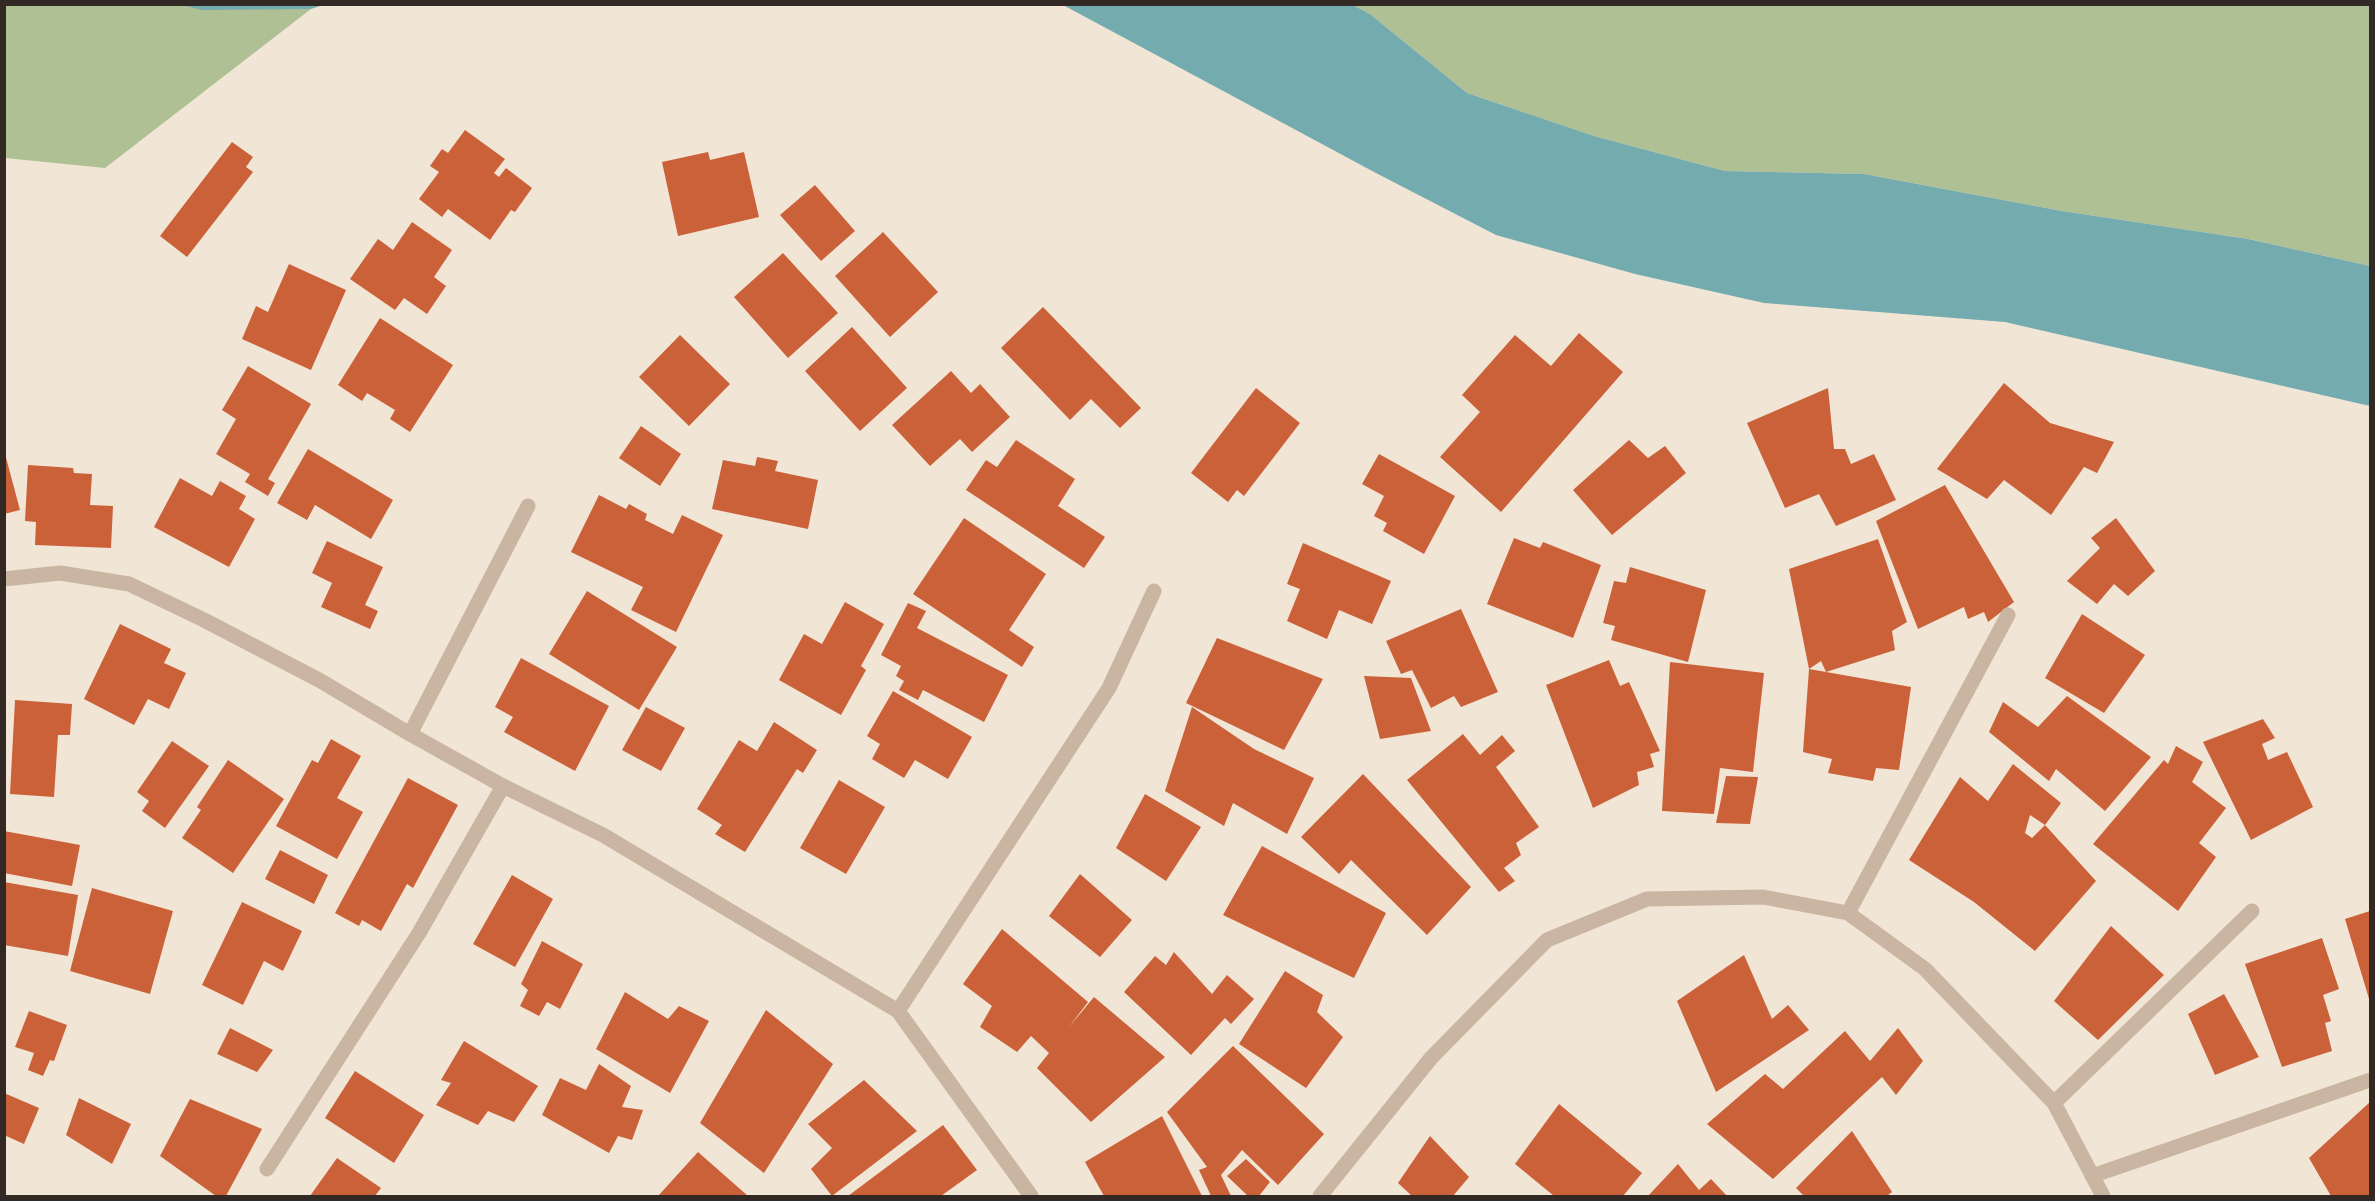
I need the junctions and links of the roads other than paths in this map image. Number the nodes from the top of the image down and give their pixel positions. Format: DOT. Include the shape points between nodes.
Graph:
graph roads {
  1 [pos="528,506"];
  2 [pos="4,579"];
  3 [pos="1154,591"];
  4 [pos="2008,615"];
  5 [pos="410,734"];
  6 [pos="503,786"];
  7 [pos="2252,911"];
  8 [pos="1848,913"];
  9 [pos="898,1011"];
  10 [pos="2370,1080"];
  11 [pos="2054,1103"];
  12 [pos="267,1169"];
  13 [pos="2092,1176"];
  14 [pos="1031,1197"];
  15 [pos="1320,1197"];
  16 [pos="2103,1197"];
  1 -- 5 [label="street"];
  2 -- 5 [label="street" via="60,573 129,584 318,680"];
  3 -- 9 [label="street" via="1109,688"];
  4 -- 8 [label="street"];
  5 -- 6 [label="street"];
  6 -- 9 [label="street" via="603,835"];
  6 -- 12 [label="street" via="419,933"];
  7 -- 11 [label="street"];
  8 -- 11 [label="street" via="1925,969"];
  8 -- 15 [label="street" via="1763,897 1647,899 1547,940 1431,1058"];
  9 -- 14 [label="street"];
  10 -- 13 [label="street"];
  11 -- 13 [label="street"];
  13 -- 16 [label="street"];
}
